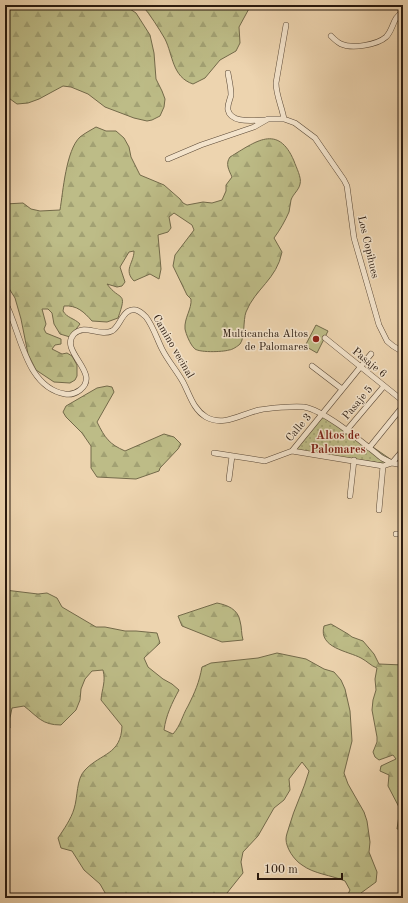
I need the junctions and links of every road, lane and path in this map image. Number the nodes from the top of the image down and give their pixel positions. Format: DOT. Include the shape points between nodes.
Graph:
graph roads {
  1 [pos="403,12"];
  2 [pos="286,25"];
  3 [pos="331,36"];
  4 [pos="228,73"];
  5 [pos="268,119"];
  6 [pos="284,119"];
  7 [pos="168,159"];
  8 [pos="5,302"];
  9 [pos="325,338"];
  10 [pos="403,352"];
  11 [pos="371,354"];
  12 [pos="312,366"];
  13 [pos="361,367"];
  14 [pos="384,386"];
  15 [pos="342,389"];
  16 [pos="403,401"];
  17 [pos="403,406"];
  18 [pos="322,414"];
  19 [pos="346,431"];
  20 [pos="369,448"];
  21 [pos="403,450"];
  22 [pos="292,451"];
  23 [pos="214,453"];
  24 [pos="232,456"];
  25 [pos="354,460"];
  26 [pos="392,463"];
  27 [pos="403,465"];
  28 [pos="383,466"];
  29 [pos="229,479"];
  30 [pos="350,496"];
  31 [pos="380,510"];
  32 [pos="396,534"];
  33 [pos="403,534"];
  1 -- 3 [label="street" via="394,20 386,36 377,42 342,45"];
  2 -- 6 [label="street" via="276,83"];
  4 -- 5 [label="street" via="231,93 228,109 232,116 243,120"];
  5 -- 6 [label="street, Los Copihues"];
  5 -- 7 [label="street, Los Copihues" via="254,127"];
  6 -- 10 [label="street, Los Copihues" via="295,123 315,138 344,180 349,190 353,229 378,325 387,340"];
  8 -- 18 [label="street, Camino vecinal" via="34,372 48,386 64,394 79,391 86,379 71,345 74,334 85,329 110,331 117,327 123,316 135,310 145,316 195,406 206,416 226,421 258,410 300,407"];
  9 -- 13 [label="street, Pasaje 6"];
  11 -- 13 [label="street, Calle 3"];
  12 -- 15 [label="street"];
  13 -- 14 [label="street, Pasaje 6"];
  13 -- 15 [label="street, Calle 3"];
  14 -- 16 [label="street, Pasaje 6"];
  14 -- 19 [label="street, Pasaje 5"];
  15 -- 18 [label="street, Calle 3"];
  17 -- 20 [label="street"];
  18 -- 19 [label="street"];
  18 -- 22 [label="street, Calle 3"];
  19 -- 20 [label="street"];
  20 -- 26 [label="street"];
  21 -- 26 [label="street"];
  22 -- 24 [label="street, Calle 3" via="265,461"];
  22 -- 25 [label="street"];
  23 -- 24 [label="street, Calle 3"];
  24 -- 29 [label="street"];
  25 -- 28 [label="street"];
  25 -- 30 [label="street"];
  26 -- 27 [label="street"];
  26 -- 28 [label="street"];
  28 -- 31 [label="street"];
  32 -- 33 [label="street"];
}
